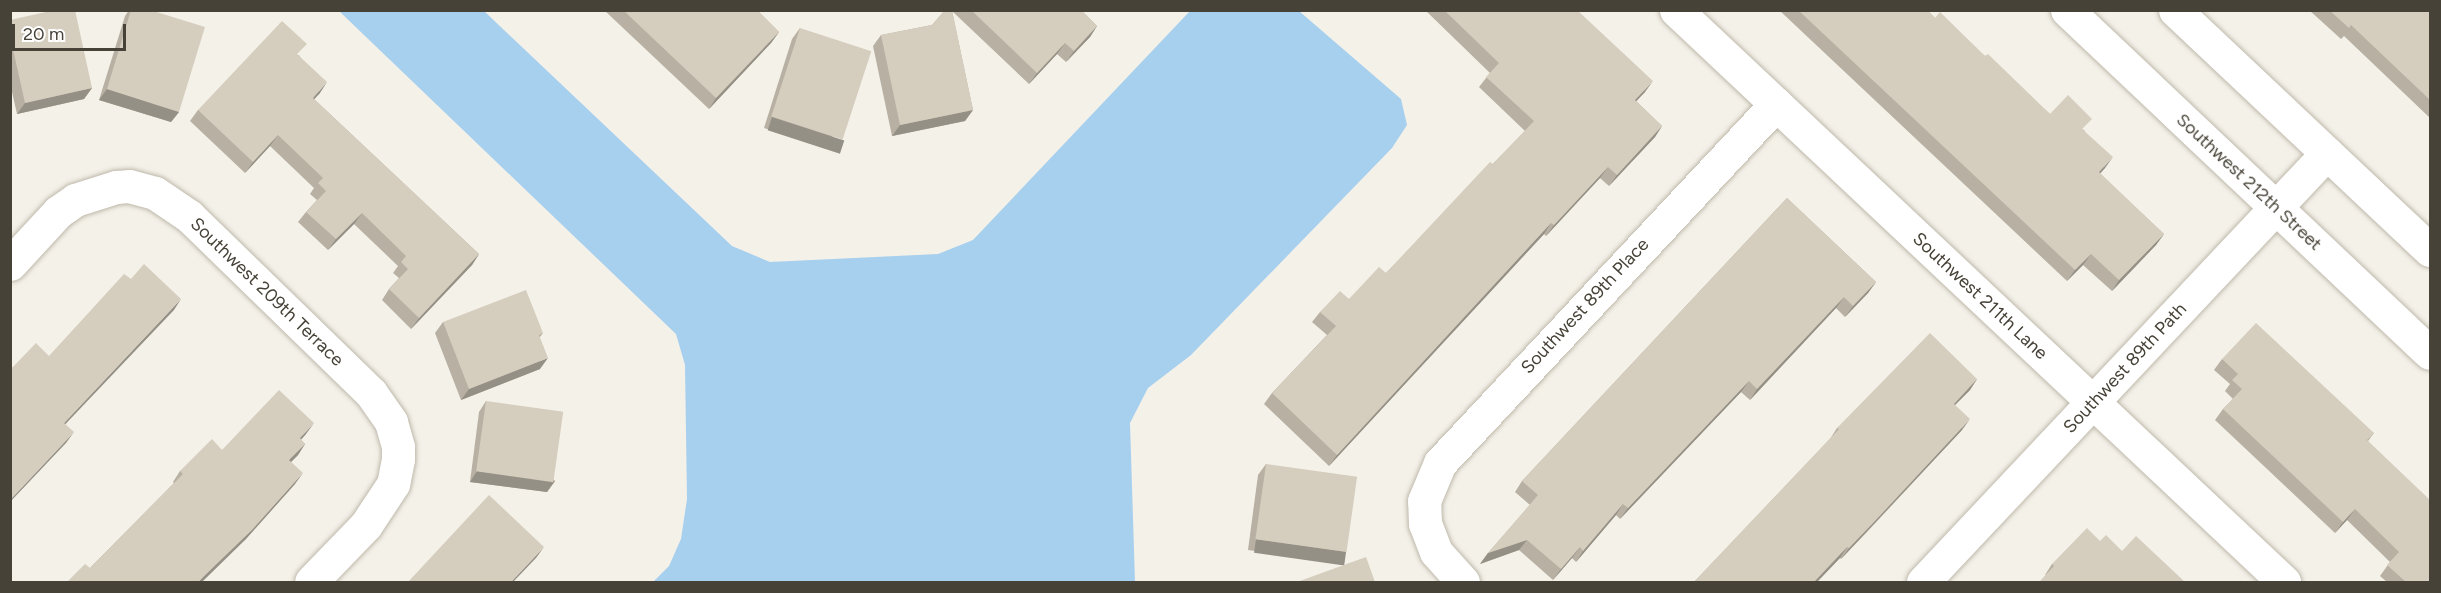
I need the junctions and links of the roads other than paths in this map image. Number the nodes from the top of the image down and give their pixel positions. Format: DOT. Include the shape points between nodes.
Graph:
graph roads {
  1 [pos="1676,10"];
  2 [pos="2067,10"];
  3 [pos="2175,10"];
  4 [pos="1776,104"];
  5 [pos="2327,153"];
  6 [pos="2277,207"];
  7 [pos="2430,250"];
  8 [pos="10,264"];
  9 [pos="2430,353"];
  10 [pos="2093,402"];
  11 [pos="311,582"];
  12 [pos="1463,582"];
  13 [pos="1923,582"];
  14 [pos="2284,582"];
  1 -- 4 [label="street, Southwest 211th Lane"];
  2 -- 6 [label="street, Southwest 212th Street"];
  3 -- 5 [label="street"];
  4 -- 10 [label="street, Southwest 211th Lane"];
  4 -- 12 [label="street, Southwest 89th Place" via="1448,452 1433,475 1424,501 1425,524 1436,552"];
  5 -- 6 [label="street, Southwest 89th Path"];
  5 -- 7 [label="street"];
  6 -- 9 [label="street, Southwest 212th Street"];
  6 -- 10 [label="street, Southwest 89th Path"];
  8 -- 11 [label="street, Southwest 209th Terrace" via="66,206 116,187 155,193 189,216 371,393 381,404 394,433 398,459 387,495 366,525"];
  10 -- 13 [label="street, Southwest 89th Path"];
  10 -- 14 [label="street, Southwest 211th Lane"];
}
